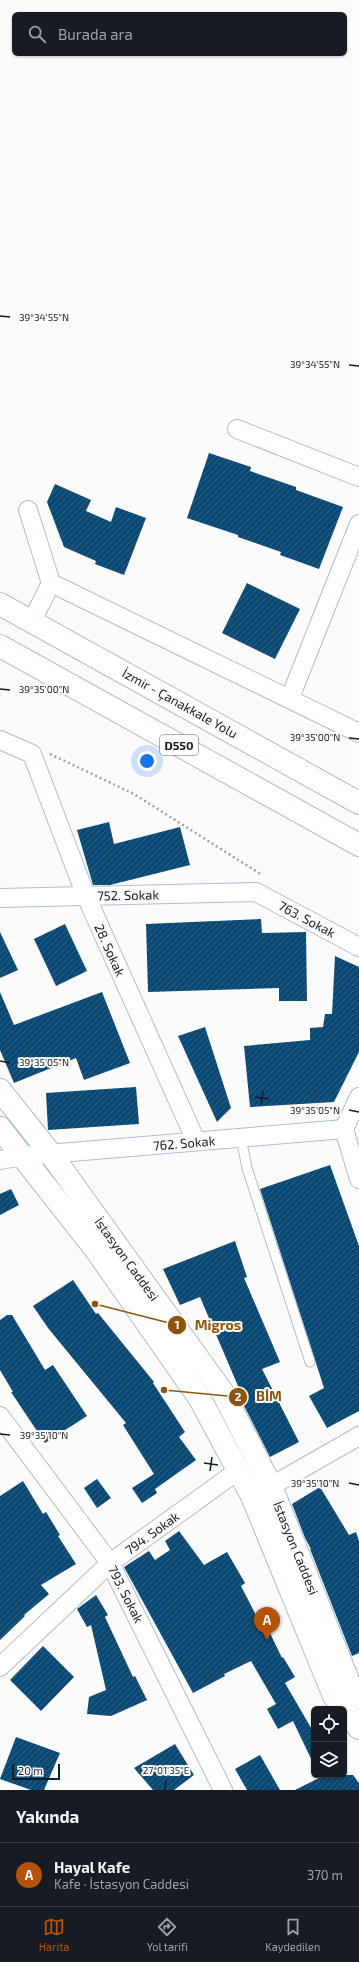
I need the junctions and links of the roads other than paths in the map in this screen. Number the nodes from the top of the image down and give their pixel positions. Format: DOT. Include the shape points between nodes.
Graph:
graph roads {
  1 [pos="237,429"];
  2 [pos="359,477"];
  3 [pos="28,510"];
  4 [pos="359,524"];
  5 [pos="52,583"];
  6 [pos="0,604"];
  7 [pos="32,621"];
  8 [pos="0,646"];
  9 [pos="290,698"];
  10 [pos="359,733"];
  11 [pos="0,740"];
  12 [pos="359,803"];
  13 [pos="359,845"];
  14 [pos="261,885"];
  15 [pos="86,896"];
  16 [pos="0,898"];
  17 [pos="359,947"];
  18 [pos="0,1090"];
  19 [pos="359,1097"];
  20 [pos="0,1128"];
  21 [pos="344,1129"];
  22 [pos="241,1138"];
  23 [pos="196,1142"];
  24 [pos="51,1154"];
  25 [pos="24,1156"];
  26 [pos="0,1160"];
  27 [pos="359,1177"];
  28 [pos="310,1362"];
  29 [pos="0,1416"];
  30 [pos="359,1436"];
  31 [pos="239,1470"];
  32 [pos="271,1486"];
  33 [pos="252,1496"];
  34 [pos="110,1563"];
  35 [pos="0,1667"];
  36 [pos="359,1698"];
  37 [pos="359,1728"];
  38 [pos="218,1788"];
  1 -- 2 [label="street"];
  3 -- 5 [label="street"];
  4 -- 9 [label="street"];
  5 -- 7 [label="street"];
  5 -- 9 [label="street"];
  6 -- 7 [label="main road, İzmir - Çanakkale Yolu"];
  7 -- 12 [label="main road, İzmir - Çanakkale Yolu"];
  8 -- 13 [label="main road, D550"];
  9 -- 10 [label="street"];
  11 -- 15 [label="street, 28. Sokak" via="39,753"];
  14 -- 15 [label="street, 752. Sokak"];
  14 -- 17 [label="street, 763. Sokak"];
  15 -- 16 [label="street, 752. Sokak"];
  15 -- 23 [label="street, 28. Sokak"];
  18 -- 24 [label="main road, İstasyon Caddesi"];
  19 -- 21 [label="street"];
  20 -- 25 [label="main road, İstasyon Caddesi"];
  21 -- 22 [label="street, 762. Sokak"];
  21 -- 27 [label="street"];
  22 -- 23 [label="street, 762. Sokak"];
  22 -- 28 [label="lane" via="247,1168"];
  23 -- 24 [label="street, 762. Sokak"];
  24 -- 25 [label="street, 762. Sokak"];
  24 -- 32 [label="main road, İstasyon Caddesi" via="223,1393"];
  25 -- 26 [label="street, 762. Sokak"];
  25 -- 31 [label="main road, İstasyon Caddesi" via="96,1250 200,1399"];
  29 -- 34 [label="street, 793. Sokak"];
  30 -- 32 [label="street"];
  31 -- 33 [label="main road, İstasyon Caddesi"];
  31 -- 34 [label="street, 794. Sokak"];
  32 -- 33 [label="street"];
  32 -- 36 [label="main road, İstasyon Caddesi" via="352,1688"];
  33 -- 37 [label="main road, İstasyon Caddesi" via="334,1696"];
  34 -- 35 [label="street, 794. Sokak"];
  34 -- 38 [label="street, 793. Sokak"];
}
